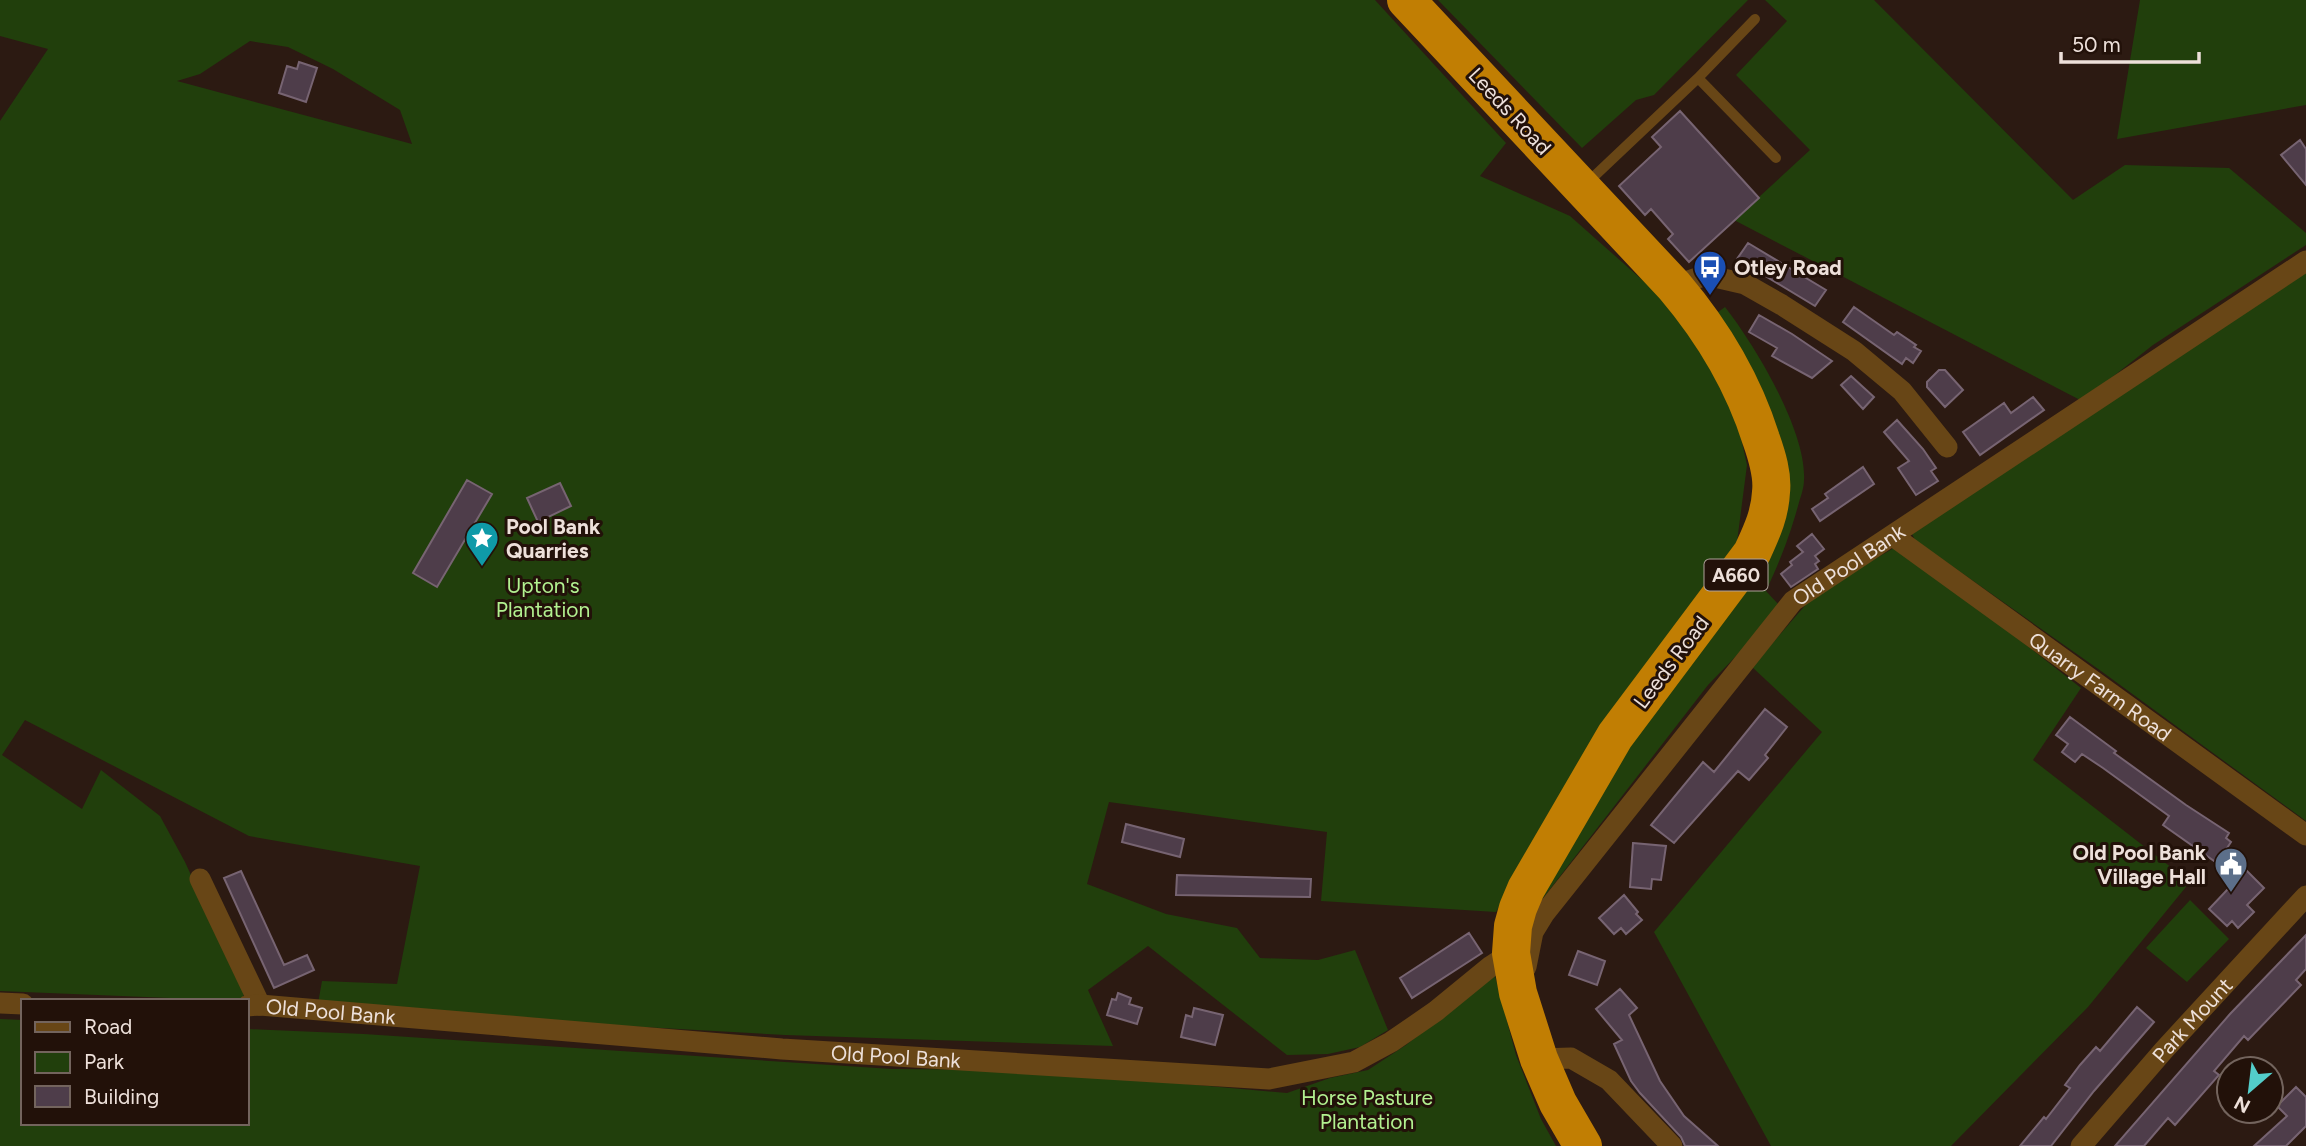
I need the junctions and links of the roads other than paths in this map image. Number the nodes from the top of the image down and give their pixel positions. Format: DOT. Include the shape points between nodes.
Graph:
graph roads {
  1 [pos="1406,0"];
  2 [pos="1755,19"];
  3 [pos="1698,78"];
  4 [pos="1776,158"];
  5 [pos="1582,188"];
  6 [pos="2306,261"];
  7 [pos="1674,286"];
  8 [pos="1947,447"];
  9 [pos="1893,536"];
  10 [pos="2306,835"];
  11 [pos="200,879"];
  12 [pos="2306,896"];
  13 [pos="1511,953"];
  14 [pos="1518,993"];
  15 [pos="0,1003"];
  16 [pos="21,1004"];
  17 [pos="253,1005"];
  18 [pos="1539,1059"];
  19 [pos="1583,1146"];
  20 [pos="1672,1146"];
  21 [pos="2081,1146"];
  1 -- 5 [label="highway, Leeds Road / A660"];
  2 -- 3 [label="lane"];
  3 -- 4 [label="lane"];
  3 -- 5 [label="lane"];
  5 -- 7 [label="highway, Leeds Road / A660"];
  6 -- 9 [label="street, Old Pool Bank"];
  7 -- 8 [label="street" via="1706,275 1745,284 1782,305 1854,351 1902,391"];
  7 -- 13 [label="highway, Leeds Road / A660" via="1722,350 1755,419 1772,490 1767,522 1731,583 1615,736 1526,889 1513,926"];
  9 -- 10 [label="street, Quarry Farm Road"];
  9 -- 14 [label="street, Old Pool Bank" via="1793,601 1544,914 1533,932"];
  11 -- 17 [label="street"];
  12 -- 21 [label="street, Park Mount"];
  13 -- 14 [label="highway, Leeds Road / A660"];
  13 -- 17 [label="street, Old Pool Bank" via="1436,1011 1354,1062 1269,1079 782,1049"];
  14 -- 18 [label="highway, Leeds Road / A660"];
  15 -- 16 [label="street"];
  18 -- 19 [label="highway, Leeds Road / A660"];
  18 -- 20 [label="street" via="1571,1058 1609,1080"];
}
